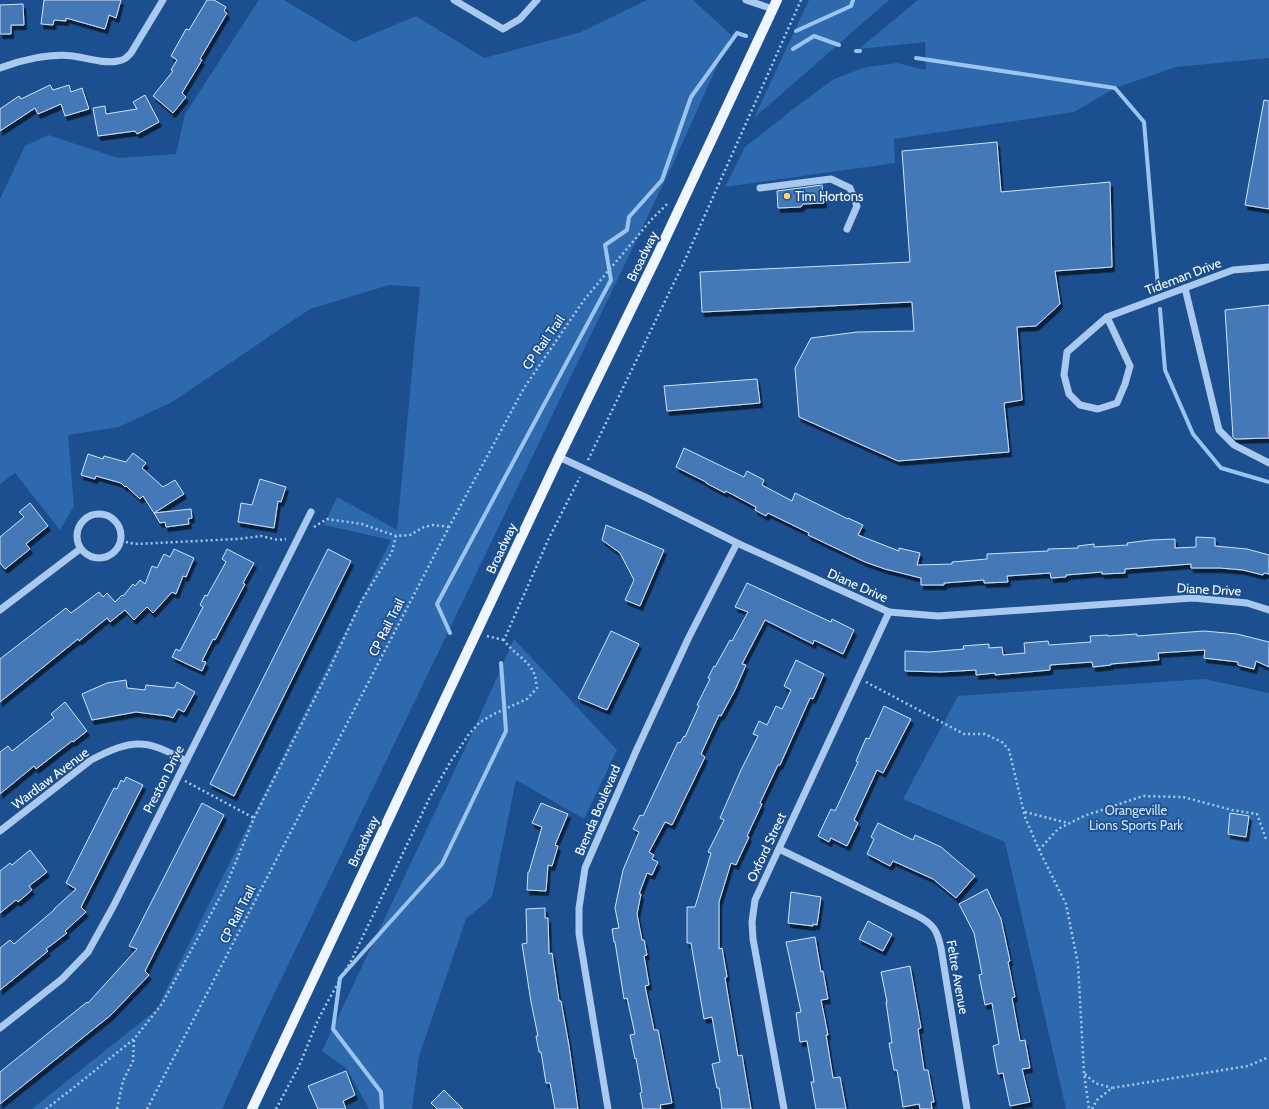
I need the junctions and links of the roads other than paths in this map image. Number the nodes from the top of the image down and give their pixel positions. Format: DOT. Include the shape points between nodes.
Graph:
graph roads {
  1 [pos="162,0"];
  2 [pos="454,0"];
  3 [pos="537,0"];
  4 [pos="746,0"];
  5 [pos="775,4"];
  6 [pos="0,68"];
  7 [pos="760,188"];
  8 [pos="847,229"];
  9 [pos="1269,267"];
  10 [pos="1185,288"];
  11 [pos="1107,317"];
  12 [pos="559,457"];
  13 [pos="1269,463"];
  14 [pos="311,512"];
  15 [pos="737,542"];
  16 [pos="80,548"];
  17 [pos="0,610"];
  18 [pos="1269,610"];
  19 [pos="889,612"];
  20 [pos="186,761"];
  21 [pos="0,831"];
  22 [pos="779,849"];
  23 [pos="0,1028"];
  24 [pos="252,1109"];
  25 [pos="608,1109"];
  26 [pos="784,1109"];
  27 [pos="967,1109"];
  1 -- 6 [label="street" via="125,60 101,61 71,56 34,58"];
  2 -- 3 [label="street" via="503,29 520,19"];
  4 -- 5 [label="street"];
  5 -- 12 [label="main road, Broadway"];
  7 -- 8 [label="street" via="831,179 850,188 857,206"];
  9 -- 10 [label="street, Tideman Drive" via="1233,270"];
  10 -- 11 [label="street, Tideman Drive"];
  10 -- 13 [label="street" via="1219,430 1234,445"];
  11 -- 11 [label="street, Tideman Drive" via="1067,352 1064,375 1069,394 1080,405 1098,409 1117,403 1130,366"];
  12 -- 15 [label="street, Diane Drive"];
  12 -- 24 [label="main road, Broadway"];
  14 -- 20 [label="street, Preston Drive"];
  15 -- 19 [label="street, Diane Drive"];
  15 -- 25 [label="street, Brenda Boulevard" via="689,637 585,868 579,908 579,934"];
  16 -- 16 [label="street" via="76,532 87,516 102,513 116,521 122,537 116,551 100,559 92,558"];
  16 -- 17 [label="street"];
  18 -- 19 [label="street, Diane Drive" via="1247,603 1193,598 938,616"];
  19 -- 22 [label="street, Oxford Street"];
  20 -- 21 [label="street, Wardlaw Avenue" via="166,750 145,744 133,743 107,752 91,760"];
  20 -- 23 [label="street, Preston Drive" via="88,952 62,979"];
  22 -- 26 [label="street, Oxford Street" via="755,900 752,922"];
  22 -- 27 [label="street, Feltre Avenue" via="916,915 935,928 941,948"];
}
